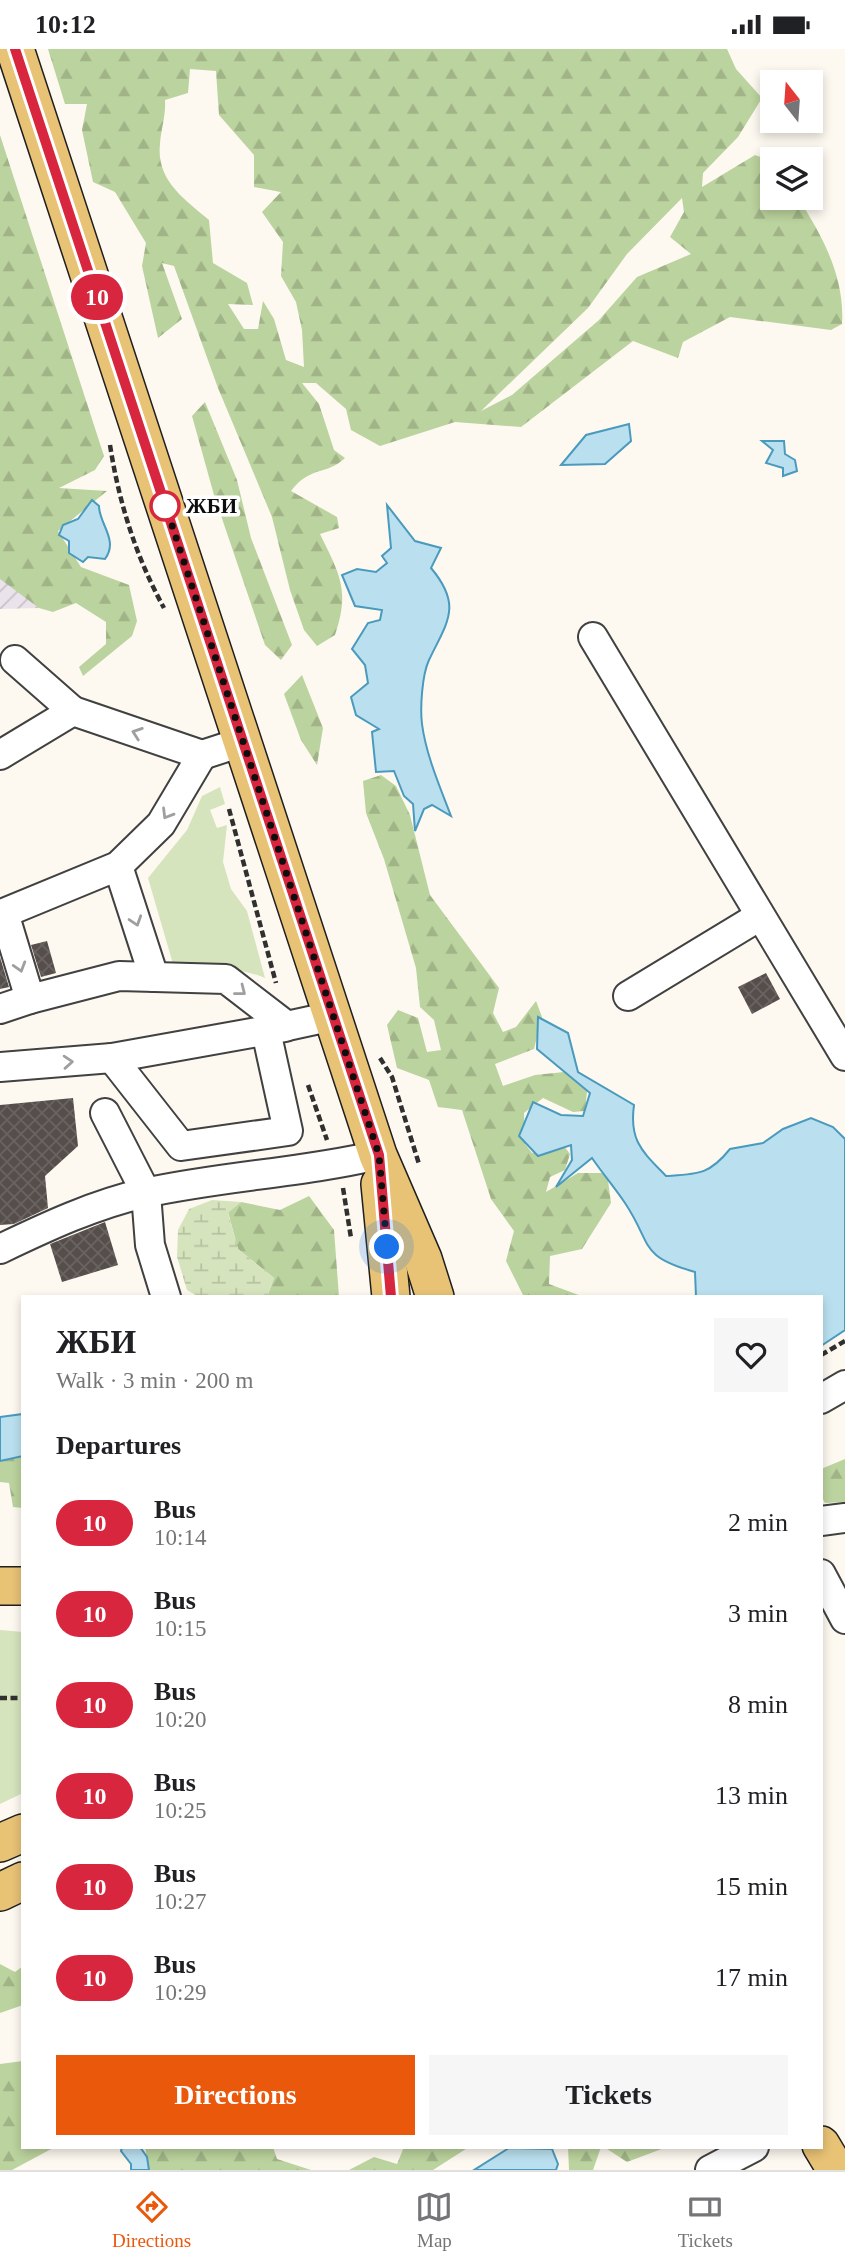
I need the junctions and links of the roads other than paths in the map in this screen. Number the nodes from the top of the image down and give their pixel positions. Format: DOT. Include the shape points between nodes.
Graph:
graph roads {
  1 [pos="15,49"];
  2 [pos="593,637"];
  3 [pos="15,660"];
  4 [pos="73,711"];
  5 [pos="242,742"];
  6 [pos="0,755"];
  7 [pos="202,755"];
  8 [pos="118,866"];
  9 [pos="2,914"];
  10 [pos="760,916"];
  11 [pos="154,977"];
  12 [pos="628,996"];
  13 [pos="30,999"];
  14 [pos="0,1009"];
  15 [pos="333,1016"];
  16 [pos="277,1029"];
  17 [pos="845,1056"];
  18 [pos="112,1058"];
  19 [pos="0,1067"];
  20 [pos="105,1113"];
  21 [pos="379,1155"];
  22 [pos="146,1193"];
  23 [pos="0,1249"];
  24 [pos="165,1295"];
  25 [pos="391,1295"];
  26 [pos="434,1295"];
  27 [pos="845,1385"];
  28 [pos="823,1398"];
  29 [pos="845,1518"];
  30 [pos="823,1521"];
  31 [pos="823,1578"];
  32 [pos="0,1586"];
  33 [pos="21,1586"];
  34 [pos="845,1619"];
  35 [pos="21,1834"];
  36 [pos="0,1843"];
  37 [pos="21,1882"];
  38 [pos="0,1892"];
  39 [pos="823,2148"];
  40 [pos="750,2149"];
  41 [pos="710,2170"];
  42 [pos="836,2170"];
  1 -- 5 [label="main road"];
  2 -- 10 [label="street"];
  3 -- 4 [label="street"];
  4 -- 6 [label="street"];
  7 -- 4 [label="street, one-way"];
  5 -- 7 [label="street"];
  5 -- 15 [label="main road"];
  7 -- 8 [label="street, one-way" via="161,824"];
  8 -- 9 [label="street"];
  8 -- 11 [label="street, one-way"];
  9 -- 13 [label="street, one-way"];
  10 -- 12 [label="street"];
  10 -- 17 [label="street"];
  11 -- 13 [label="street" via="119,976"];
  11 -- 16 [label="street, one-way" via="226,979"];
  13 -- 14 [label="street"];
  15 -- 16 [label="street"];
  15 -- 21 [label="main road"];
  16 -- 18 [label="street"];
  16 -- 18 [label="street" via="288,1131 181,1146"];
  19 -- 18 [label="street, one-way"];
  20 -- 22 [label="street"];
  21 -- 22 [label="street"];
  21 -- 25 [label="main road"];
  21 -- 26 [label="main road"];
  22 -- 23 [label="street" via="107,1203"];
  22 -- 24 [label="street" via="150,1245"];
  27 -- 28 [label="street"];
  29 -- 30 [label="street"];
  31 -- 34 [label="street"];
  32 -- 33 [label="main road"];
  35 -- 36 [label="main road"];
  37 -- 38 [label="main road"];
  39 -- 42 [label="main road"];
  40 -- 41 [label="street"];
}
